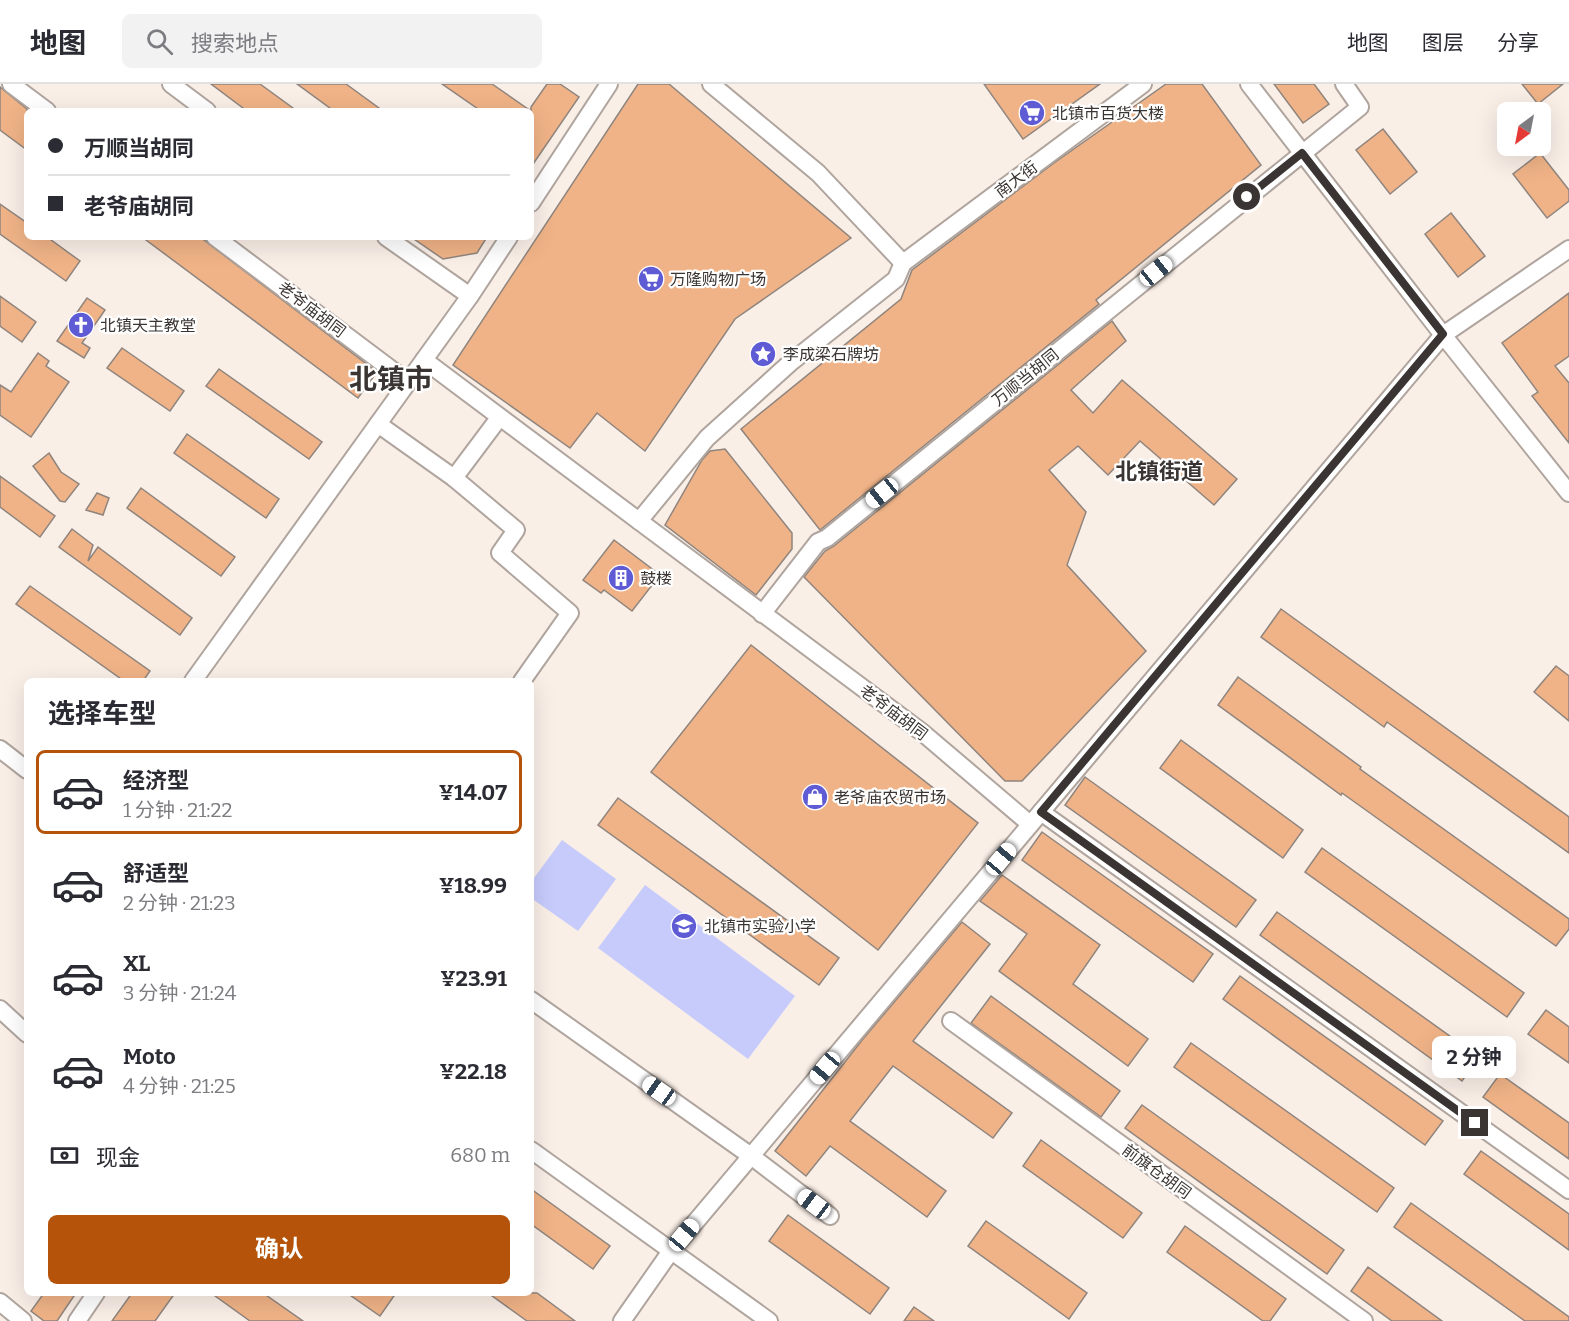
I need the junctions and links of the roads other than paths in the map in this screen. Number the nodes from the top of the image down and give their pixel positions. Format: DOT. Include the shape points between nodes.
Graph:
graph roads {
  1 [pos="11,84"];
  2 [pos="171,84"];
  3 [pos="609,84"];
  4 [pos="711,84"];
  5 [pos="1143,84"];
  6 [pos="1249,84"];
  7 [pos="1344,84"];
  8 [pos="43,108"];
  9 [pos="203,108"];
  10 [pos="1302,153"];
  11 [pos="534,198"];
  12 [pos="219,240"];
  13 [pos="390,240"];
  14 [pos="507,240"];
  15 [pos="1569,249"];
  16 [pos="903,263"];
  17 [pos="470,296"];
  18 [pos="1443,334"];
  19 [pos="424,360"];
  20 [pos="408,382"];
  21 [pos="499,418"];
  22 [pos="378,424"];
  23 [pos="454,478"];
  24 [pos="1569,493"];
  25 [pos="639,521"];
  26 [pos="758,610"];
  27 [pos="195,678"];
  28 [pos="524,678"];
  29 [pos="0,748"];
  30 [pos="24,768"];
  31 [pos="1036,818"];
  32 [pos="534,1002"];
  33 [pos="0,1009"];
  34 [pos="951,1021"];
  35 [pos="24,1031"];
  36 [pos="534,1152"];
  37 [pos="751,1156"];
  38 [pos="1569,1191"];
  39 [pos="830,1216"];
  40 [pos="670,1251"];
  41 [pos="94,1296"];
  42 [pos="0,1302"];
  43 [pos="23,1321"];
  44 [pos="77,1321"];
  45 [pos="622,1321"];
  46 [pos="769,1321"];
  47 [pos="1364,1321"];
  1 -- 8 [label="street"];
  2 -- 9 [label="street"];
  3 -- 11 [label="street"];
  4 -- 16 [label="street" via="818,173"];
  5 -- 16 [label="street, 南大街"];
  6 -- 10 [label="street"];
  7 -- 10 [label="street, 万顺当胡同" via="1360,107"];
  10 -- 18 [label="street"];
  10 -- 26 [label="street, 万顺当胡同" via="818,542"];
  12 -- 20 [label="street, 老爷庙胡同"];
  13 -- 17 [label="street"];
  14 -- 17 [label="street"];
  15 -- 18 [label="street"];
  16 -- 25 [label="street, 南大街" via="896,279 790,363 707,438"];
  17 -- 19 [label="street"];
  18 -- 24 [label="street"];
  18 -- 31 [label="street"];
  19 -- 20 [label="street"];
  19 -- 21 [label="street, 老爷庙胡同"];
  20 -- 22 [label="street"];
  21 -- 23 [label="street"];
  21 -- 25 [label="street, 老爷庙胡同"];
  22 -- 23 [label="street"];
  22 -- 27 [label="street"];
  23 -- 28 [label="street" via="516,530 500,553 570,613"];
  25 -- 26 [label="street, 老爷庙胡同"];
  26 -- 31 [label="street, 老爷庙胡同"];
  29 -- 30 [label="street"];
  31 -- 37 [label="street"];
  31 -- 38 [label="street, 老爷庙胡同"];
  32 -- 37 [label="street"];
  33 -- 35 [label="street"];
  34 -- 47 [label="street, 前旗仓胡同"];
  36 -- 40 [label="street"];
  37 -- 39 [label="street"];
  37 -- 40 [label="street"];
  40 -- 45 [label="street"];
  40 -- 46 [label="street"];
  41 -- 44 [label="street"];
  42 -- 43 [label="street"];
}
